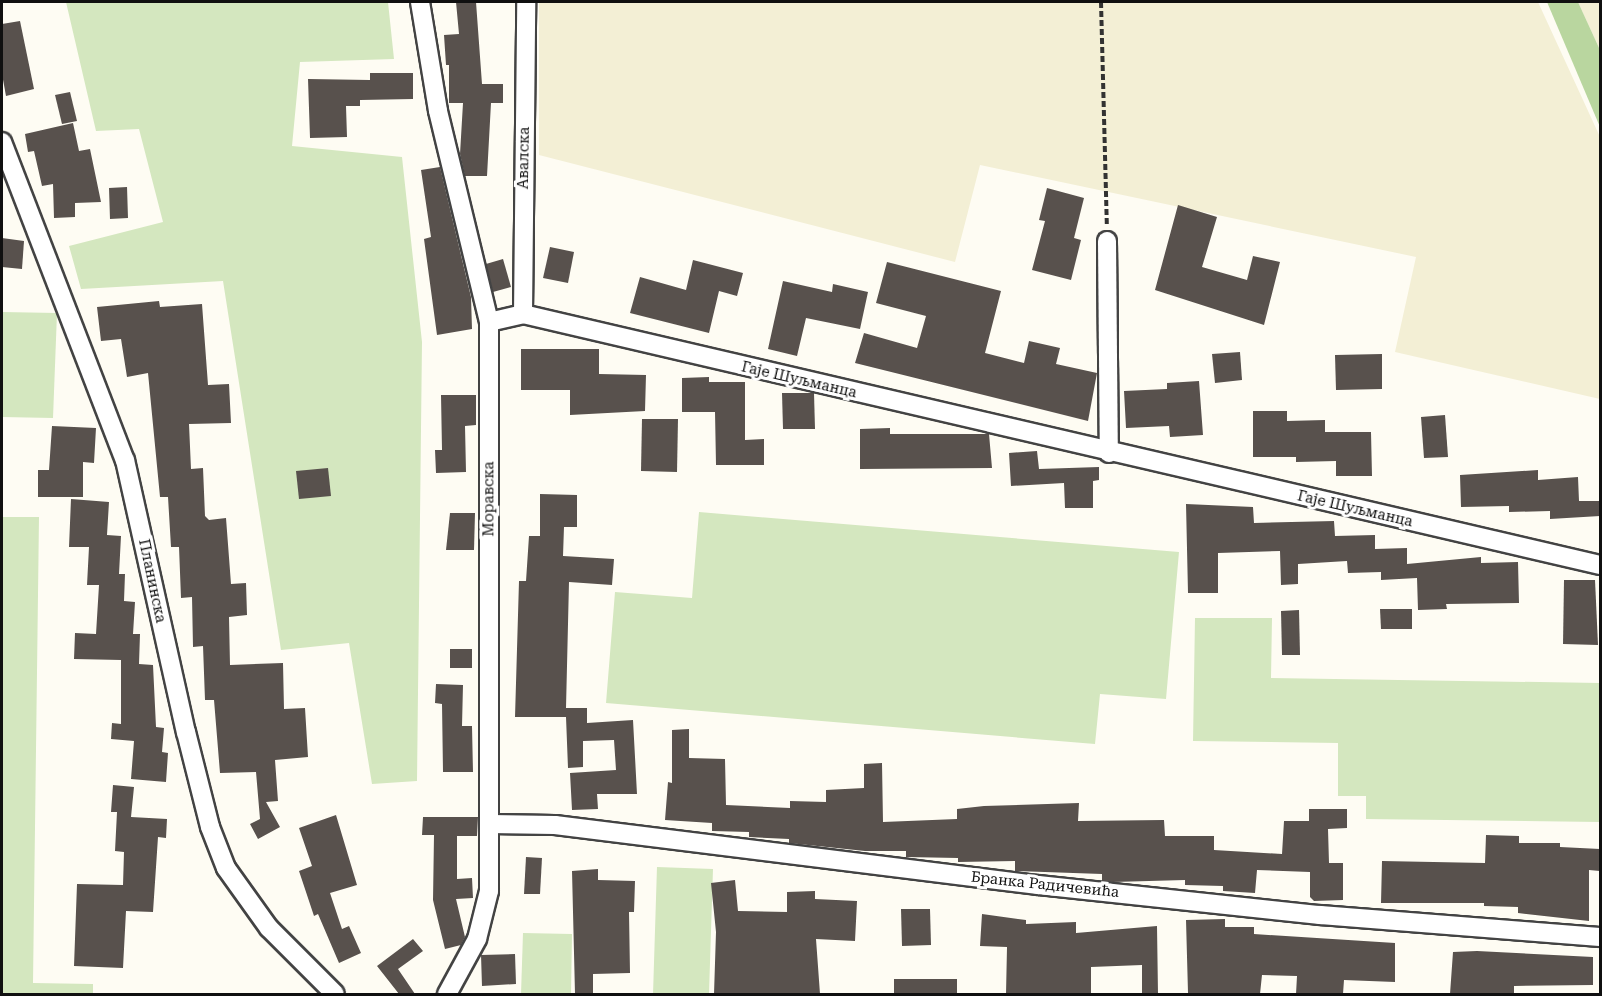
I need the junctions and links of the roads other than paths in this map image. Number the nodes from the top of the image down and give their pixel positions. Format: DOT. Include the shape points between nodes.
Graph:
graph roads {
  1 [pos="420,2"];
  2 [pos="526,2"];
  3 [pos="2,142"];
  4 [pos="1107,241"];
  5 [pos="523,314"];
  6 [pos="489,322"];
  7 [pos="1109,453"];
  8 [pos="1600,565"];
  9 [pos="490,824"];
  10 [pos="1600,937"];
  11 [pos="335,994"];
  12 [pos="447,994"];
  1 -- 6 [label="street, Моравска" via="438,111"];
  2 -- 5 [label="street, Авалска"];
  3 -- 11 [label="street, Планинска" via="125,460 186,732 210,826 226,868 269,928"];
  4 -- 7 [label="street"];
  5 -- 6 [label="street, Гаје Шуљманца"];
  5 -- 7 [label="street, Гаје Шуљманца"];
  6 -- 9 [label="street, Моравска"];
  7 -- 8 [label="street, Гаје Шуљманца"];
  9 -- 10 [label="street, Бранка Радичевића" via="555,825 1038,885 1320,915"];
  9 -- 12 [label="street, Моравска" via="489,891 477,939"];
}
